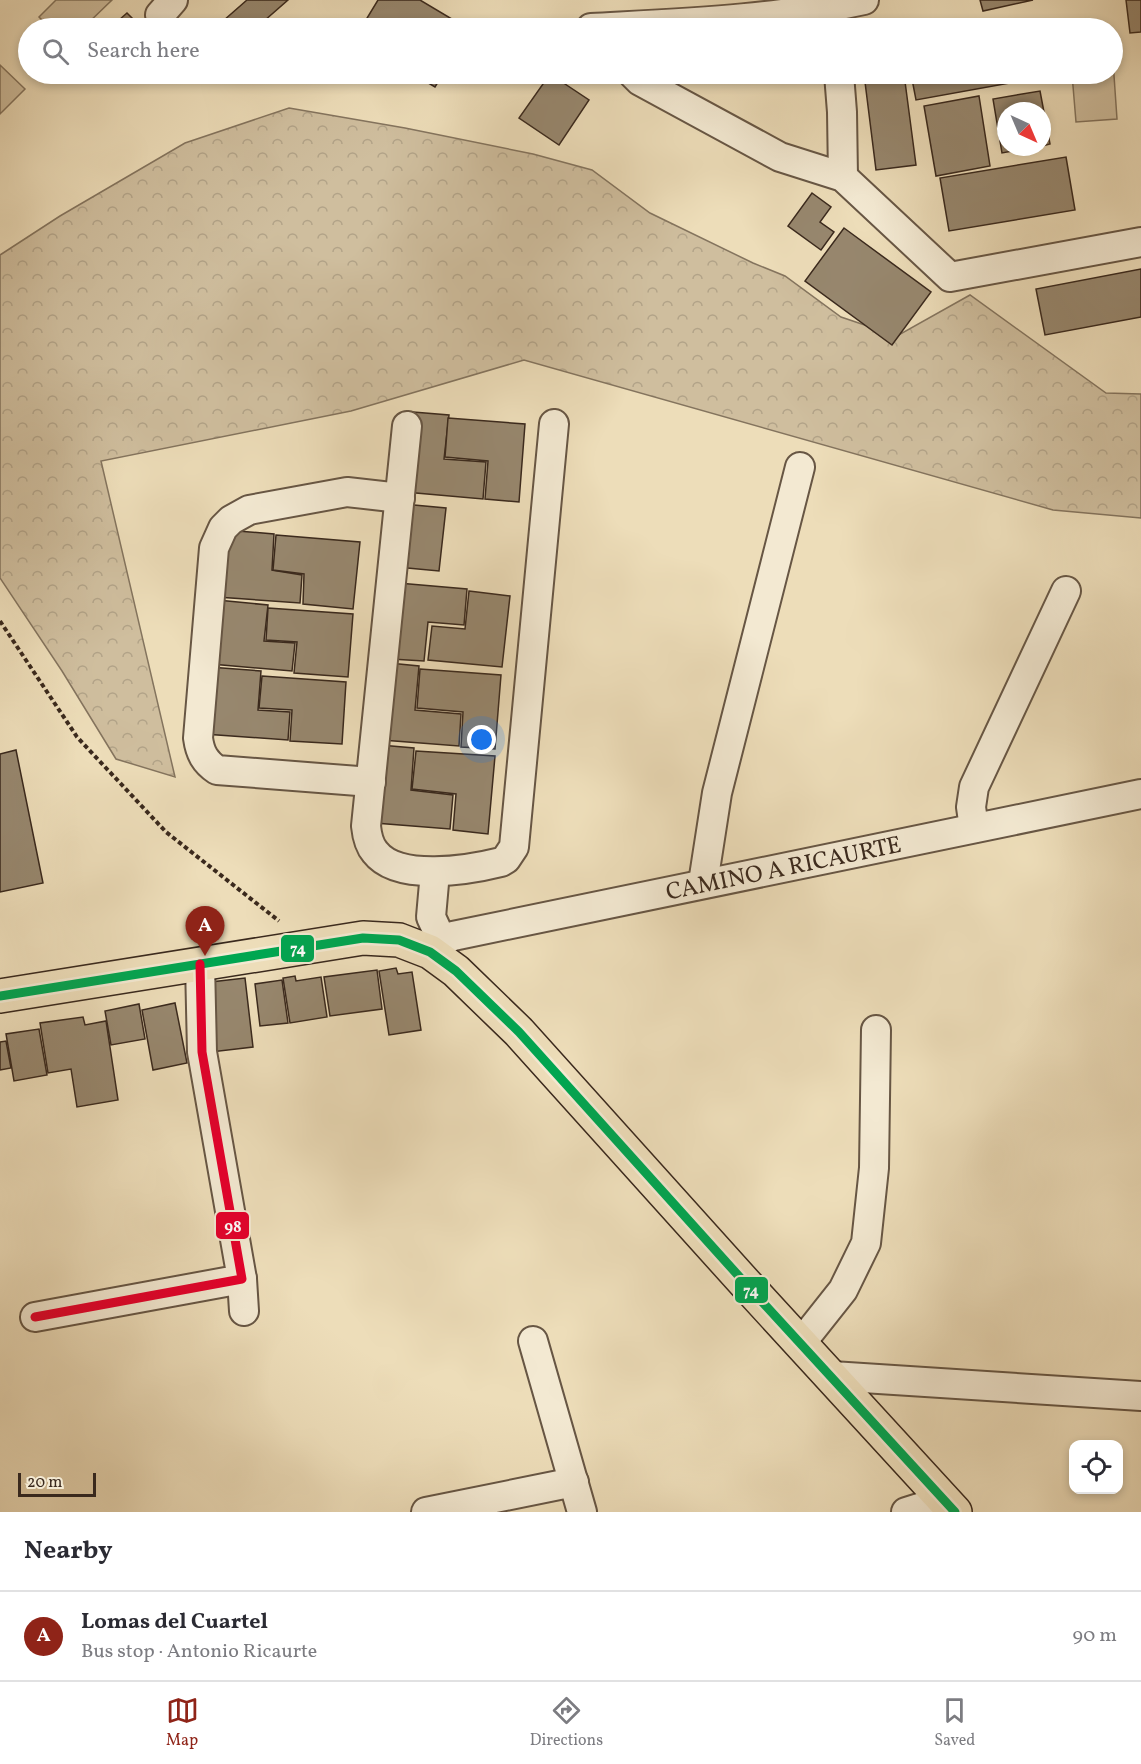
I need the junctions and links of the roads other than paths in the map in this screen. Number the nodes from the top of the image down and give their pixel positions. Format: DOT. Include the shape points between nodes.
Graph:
graph roads {
  1 [pos="864,0"];
  2 [pos="756,18"];
  3 [pos="830,18"];
  4 [pos="646,84"];
  5 [pos="840,84"];
  6 [pos="843,177"];
  7 [pos="1141,242"];
  8 [pos="554,424"];
  9 [pos="407,426"];
  10 [pos="800,467"];
  11 [pos="400,498"];
  12 [pos="1065,591"];
  13 [pos="371,782"];
  14 [pos="1141,794"];
  15 [pos="974,828"];
  16 [pos="435,872"];
  17 [pos="703,883"];
  18 [pos="436,946"];
  19 [pos="200,964"];
  20 [pos="0,996"];
  21 [pos="876,1030"];
  22 [pos="242,1279"];
  23 [pos="244,1311"];
  24 [pos="35,1317"];
  25 [pos="533,1341"];
  26 [pos="801,1343"];
  27 [pos="832,1376"];
  28 [pos="1141,1396"];
  29 [pos="574,1482"];
  30 [pos="950,1506"];
  31 [pos="426,1512"];
  32 [pos="582,1512"];
  33 [pos="906,1512"];
  1 -- 3 [label="street"];
  2 -- 3 [label="street"];
  4 -- 6 [label="street" via="780,157"];
  5 -- 6 [label="street"];
  6 -- 7 [label="street" via="950,277"];
  8 -- 16 [label="street" via="514,847 501,862"];
  9 -- 11 [label="street"];
  10 -- 17 [label="street" via="717,793"];
  11 -- 13 [label="street"];
  11 -- 13 [label="street" via="347,492 249,510 231,520 214,548 198,738 205,759 217,770"];
  12 -- 15 [label="street" via="974,787"];
  13 -- 16 [label="street" via="366,826 375,853 401,868"];
  14 -- 15 [label="street, CAMINO A RICAURTE"];
  15 -- 17 [label="street, CAMINO A RICAURTE"];
  16 -- 18 [label="street" via="431,917"];
  17 -- 18 [label="street, CAMINO A RICAURTE" via="453,936"];
  18 -- 19 [label="main road" via="363,938"];
  18 -- 26 [label="main road"];
  19 -- 20 [label="main road"];
  19 -- 22 [label="street" via="202,1052"];
  21 -- 26 [label="street" via="874,1168 866,1243 843,1290"];
  22 -- 23 [label="street"];
  22 -- 24 [label="street"];
  25 -- 29 [label="street"];
  26 -- 27 [label="main road"];
  27 -- 28 [label="street"];
  27 -- 30 [label="main road"];
  29 -- 31 [label="street"];
  29 -- 32 [label="street"];
  30 -- 33 [label="street"];
}
